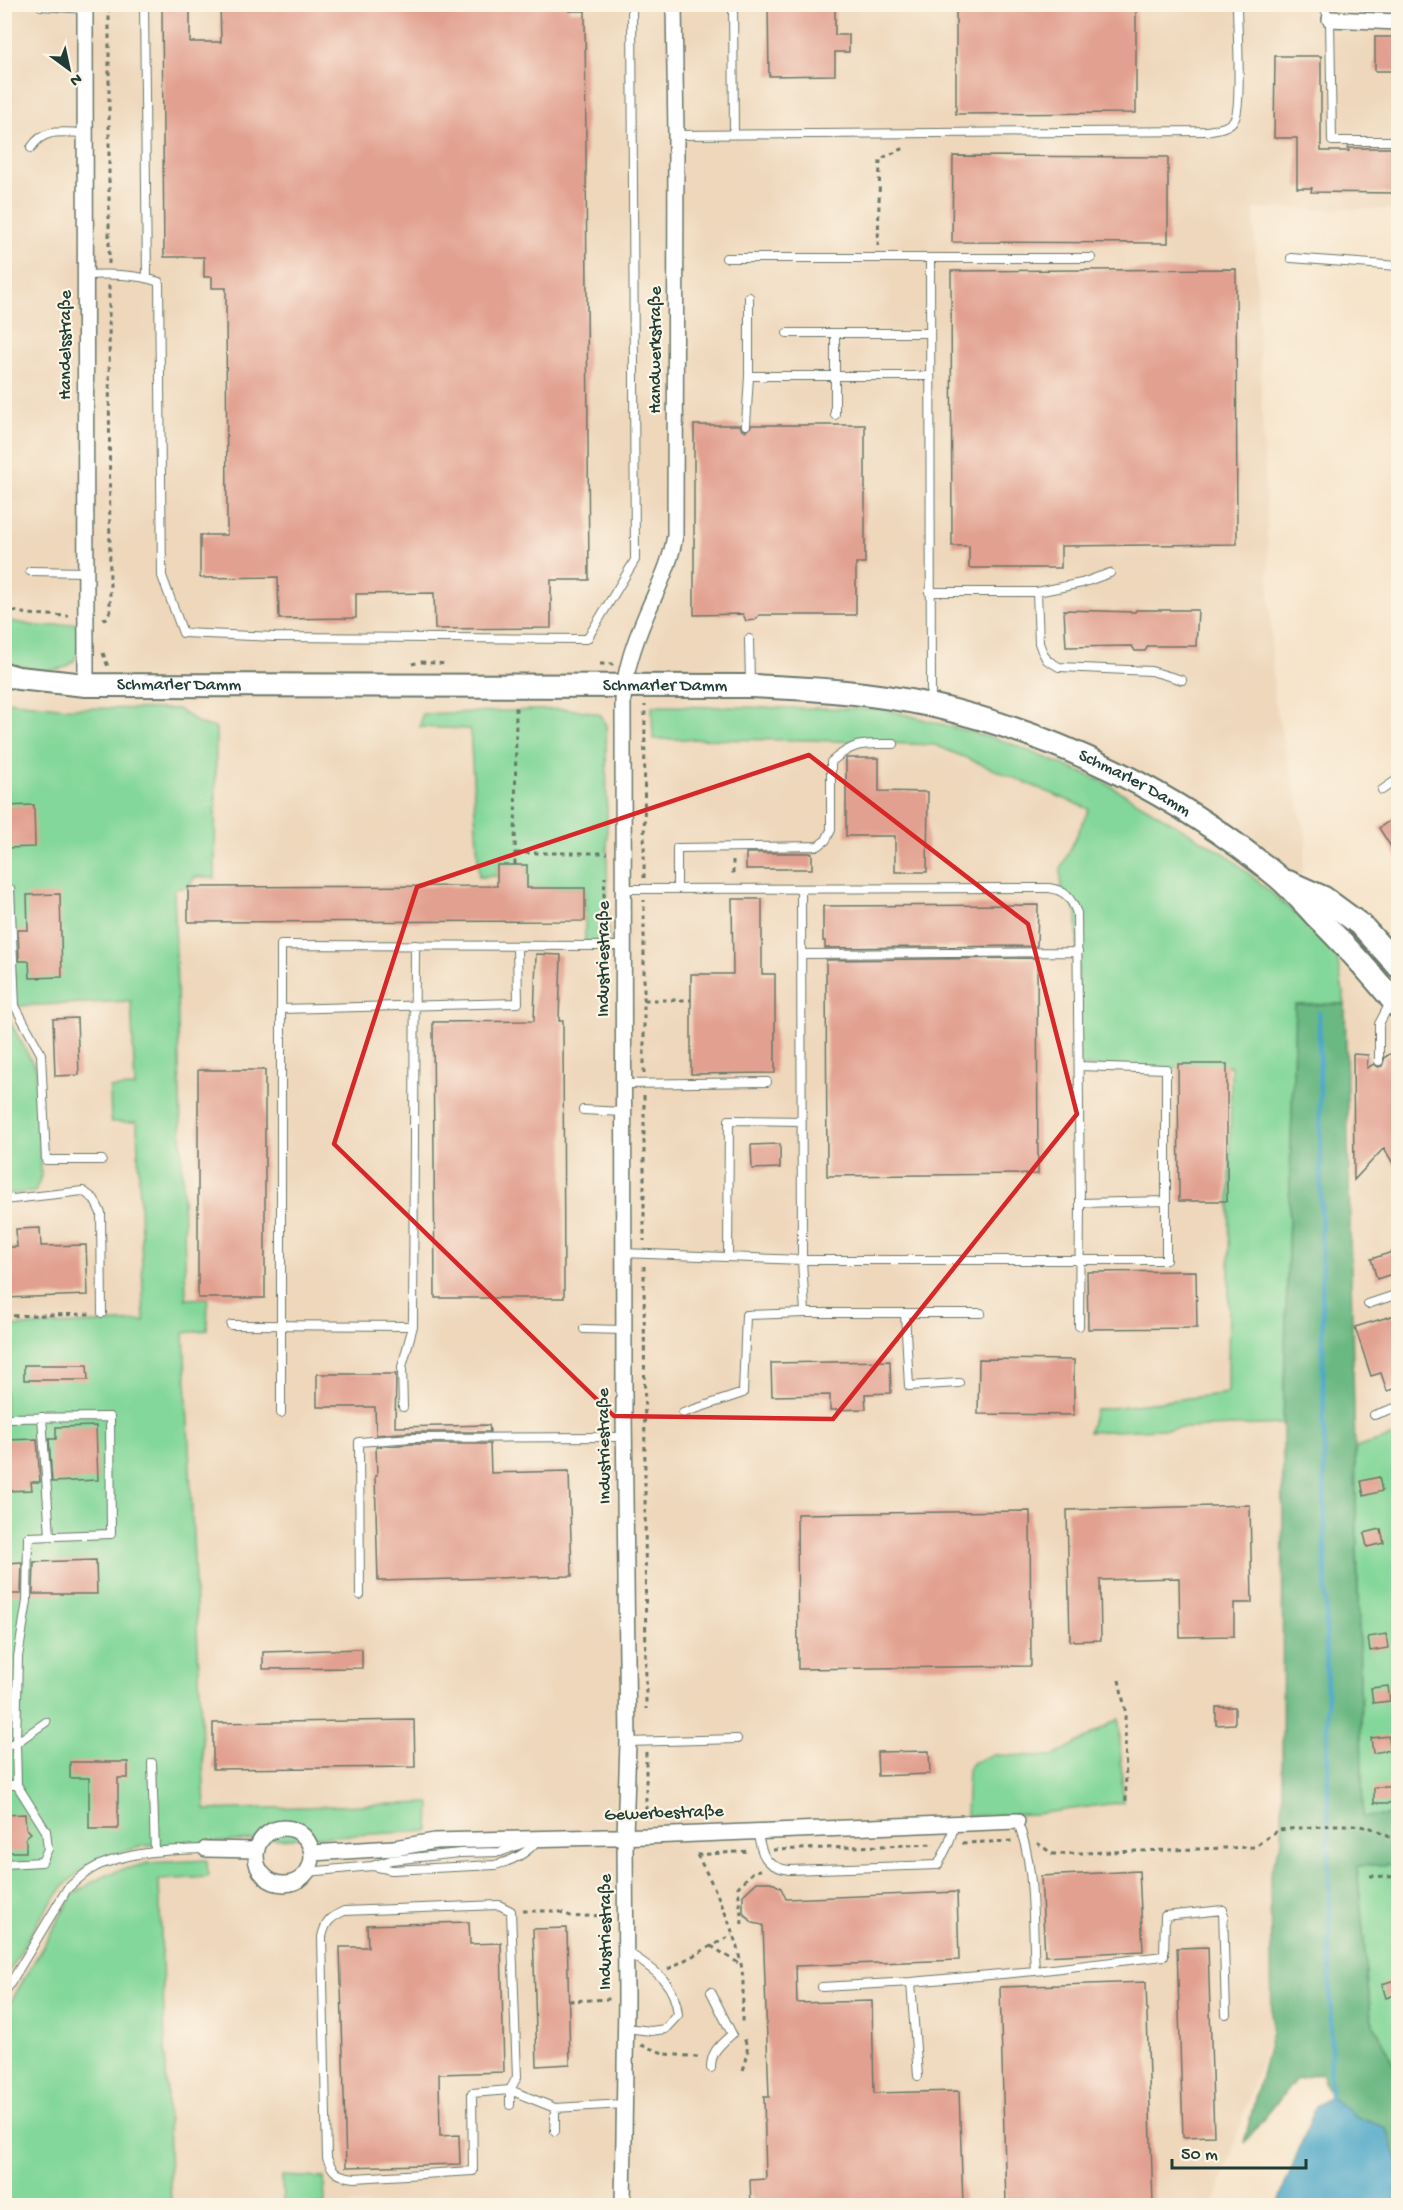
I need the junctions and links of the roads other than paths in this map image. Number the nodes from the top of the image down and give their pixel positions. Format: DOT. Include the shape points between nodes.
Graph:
graph roads {
  1 [pos="144,4"];
  2 [pos="632,4"];
  3 [pos="674,4"];
  4 [pos="733,4"];
  5 [pos="1237,4"];
  6 [pos="1322,4"];
  7 [pos="41,6"];
  8 [pos="85,7"];
  9 [pos="1330,19"];
  10 [pos="1398,22"];
  11 [pos="85,133"];
  12 [pos="734,134"];
  13 [pos="676,135"];
  14 [pos="1398,141"];
  15 [pos="31,148"];
  16 [pos="726,258"];
  17 [pos="930,258"];
  18 [pos="1091,258"];
  19 [pos="1292,258"];
  20 [pos="1398,266"];
  21 [pos="85,275"];
  22 [pos="147,278"];
  23 [pos="749,297"];
  24 [pos="787,333"];
  25 [pos="835,333"];
  26 [pos="930,333"];
  27 [pos="749,376"];
  28 [pos="835,376"];
  29 [pos="930,376"];
  30 [pos="835,415"];
  31 [pos="746,425"];
  32 [pos="30,571"];
  33 [pos="86,572"];
  34 [pos="1110,573"];
  35 [pos="929,592"];
  36 [pos="1037,592"];
  37 [pos="749,639"];
  38 [pos="4,674"];
  39 [pos="1182,680"];
  40 [pos="86,685"];
  41 [pos="634,685"];
  42 [pos="750,686"];
  43 [pos="930,705"];
  44 [pos="894,744"];
  45 [pos="1398,779"];
  46 [pos="1382,790"];
  47 [pos="1279,878"];
  48 [pos="801,888"];
  49 [pos="4,889"];
  50 [pos="624,889"];
  51 [pos="677,889"];
  52 [pos="415,945"];
  53 [pos="517,946"];
  54 [pos="623,946"];
  55 [pos="1078,952"];
  56 [pos="801,954"];
  57 [pos="1398,966"];
  58 [pos="1395,1003"];
  59 [pos="415,1007"];
  60 [pos="281,1009"];
  61 [pos="1379,1061"];
  62 [pos="1079,1066"];
  63 [pos="767,1082"];
  64 [pos="624,1084"];
  65 [pos="583,1110"];
  66 [pos="623,1112"];
  67 [pos="801,1121"];
  68 [pos="102,1160"];
  69 [pos="4,1200"];
  70 [pos="1166,1201"];
  71 [pos="1080,1203"];
  72 [pos="623,1253"];
  73 [pos="728,1257"];
  74 [pos="802,1260"];
  75 [pos="1079,1260"];
  76 [pos="1398,1293"];
  77 [pos="1368,1304"];
  78 [pos="805,1313"];
  79 [pos="905,1313"];
  80 [pos="981,1313"];
  81 [pos="102,1314"];
  82 [pos="231,1325"];
  83 [pos="282,1325"];
  84 [pos="413,1326"];
  85 [pos="1078,1326"];
  86 [pos="584,1329"];
  87 [pos="624,1330"];
  88 [pos="958,1383"];
  89 [pos="404,1407"];
  90 [pos="1398,1407"];
  91 [pos="281,1413"];
  92 [pos="683,1413"];
  93 [pos="1374,1415"];
  94 [pos="42,1417"];
  95 [pos="4,1418"];
  96 [pos="616,1437"];
  97 [pos="50,1536"];
  98 [pos="360,1595"];
  99 [pos="46,1722"];
  100 [pos="737,1739"];
  101 [pos="628,1742"];
  102 [pos="15,1743"];
  103 [pos="4,1744"];
  104 [pos="152,1764"];
  105 [pos="4,1785"];
  106 [pos="17,1785"];
  107 [pos="1017,1821"];
  108 [pos="954,1823"];
  109 [pos="757,1830"];
  110 [pos="625,1836"];
  111 [pos="540,1838"];
  112 [pos="206,1849"];
  113 [pos="257,1850"];
  114 [pos="155,1851"];
  115 [pos="312,1853"];
  116 [pos="4,1864"];
  117 [pos="372,1866"];
  118 [pos="307,1872"];
  119 [pos="626,1951"];
  120 [pos="1035,1971"];
  121 [pos="911,1982"];
  122 [pos="822,1987"];
  123 [pos="711,1992"];
  124 [pos="4,1994"];
  125 [pos="1226,2014"];
  126 [pos="626,2033"];
  127 [pos="711,2068"];
  128 [pos="918,2076"];
  129 [pos="510,2090"];
  130 [pos="624,2104"];
  131 [pos="510,2105"];
  132 [pos="555,2108"];
  133 [pos="555,2131"];
  134 [pos="623,2205"];
  1 -- 22 [label="lane"];
  2 -- 22 [label="lane" via="635,560 587,639 183,633 162,576 159,282"];
  3 -- 13 [label="street, Handwerkstraße"];
  4 -- 12 [label="lane"];
  5 -- 12 [label="lane" via="1238,97 1235,117 1226,127 1206,131"];
  6 -- 9 [label="lane"];
  7 -- 8 [label="lane"];
  8 -- 11 [label="street, Handelsstraße"];
  9 -- 10 [label="street"];
  9 -- 14 [label="lane" via="1332,141"];
  11 -- 15 [label="lane" via="49,133 37,139"];
  11 -- 21 [label="street, Handelsstraße"];
  12 -- 13 [label="lane"];
  13 -- 41 [label="street, Handwerkstraße" via="675,535 669,563 628,664"];
  16 -- 17 [label="lane"];
  17 -- 18 [label="lane"];
  17 -- 26 [label="lane"];
  19 -- 20 [label="lane"];
  21 -- 22 [label="lane"];
  21 -- 33 [label="street, Handelsstraße"];
  23 -- 27 [label="lane"];
  24 -- 25 [label="lane"];
  25 -- 26 [label="lane"];
  25 -- 28 [label="lane"];
  26 -- 29 [label="lane"];
  27 -- 28 [label="lane"];
  27 -- 31 [label="lane"];
  28 -- 29 [label="lane"];
  28 -- 30 [label="lane"];
  29 -- 35 [label="lane"];
  32 -- 33 [label="lane"];
  33 -- 40 [label="street, Handelsstraße"];
  34 -- 36 [label="lane"];
  35 -- 36 [label="lane"];
  35 -- 43 [label="lane"];
  36 -- 39 [label="lane" via="1039,643 1047,660 1059,667 1151,671"];
  37 -- 42 [label="lane"];
  38 -- 40 [label="street, Schmarler Damm"];
  40 -- 41 [label="street, Schmarler Damm"];
  41 -- 42 [label="street, Schmarler Damm"];
  41 -- 50 [label="street, Industriestraße"];
  42 -- 43 [label="street, Schmarler Damm" via="833,690"];
  43 -- 47 [label="street, Schmarler Damm" via="1053,743 1107,767 1208,826"];
  44 -- 51 [label="lane" via="857,744 831,762 831,830 818,846 677,848"];
  45 -- 46 [label="lane"];
  47 -- 57 [label="street, Schmarler Damm" via="1331,903 1362,926"];
  47 -- 58 [label="street, Schmarler Damm" via="1364,965"];
  48 -- 51 [label="lane"];
  48 -- 55 [label="lane" via="1061,890 1072,899 1077,912"];
  48 -- 56 [label="lane"];
  49 -- 68 [label="lane" via="10,889 15,1006 41,1054 46,1160"];
  50 -- 51 [label="lane"];
  50 -- 54 [label="street, Industriestraße"];
  52 -- 53 [label="lane"];
  52 -- 59 [label="lane"];
  52 -- 60 [label="lane" via="281,945"];
  53 -- 54 [label="lane"];
  53 -- 59 [label="lane" via="518,1003"];
  54 -- 64 [label="street, Industriestraße"];
  55 -- 56 [label="lane"];
  55 -- 62 [label="lane"];
  56 -- 67 [label="lane"];
  58 -- 61 [label="lane" via="1379,1024"];
  59 -- 60 [label="lane"];
  59 -- 84 [label="lane"];
  60 -- 83 [label="lane"];
  62 -- 70 [label="lane" via="1166,1069"];
  62 -- 71 [label="lane"];
  63 -- 64 [label="lane"];
  64 -- 66 [label="street, Industriestraße"];
  65 -- 66 [label="lane"];
  66 -- 72 [label="street, Industriestraße"];
  67 -- 73 [label="lane" via="729,1120"];
  67 -- 74 [label="lane"];
  69 -- 81 [label="lane" via="83,1191 94,1199 100,1214"];
  70 -- 71 [label="lane"];
  70 -- 75 [label="lane" via="1166,1260"];
  71 -- 75 [label="lane"];
  72 -- 73 [label="lane"];
  72 -- 87 [label="street, Industriestraße"];
  73 -- 74 [label="lane"];
  74 -- 75 [label="lane"];
  74 -- 78 [label="lane"];
  75 -- 85 [label="lane"];
  76 -- 77 [label="lane"];
  78 -- 79 [label="lane"];
  78 -- 92 [label="lane" via="746,1315 743,1393"];
  79 -- 80 [label="lane"];
  79 -- 88 [label="lane" via="909,1386"];
  82 -- 83 [label="lane"];
  83 -- 84 [label="lane"];
  83 -- 91 [label="lane"];
  84 -- 89 [label="lane" via="402,1367"];
  86 -- 87 [label="lane"];
  87 -- 101 [label="street, Industriestraße"];
  90 -- 93 [label="lane"];
  94 -- 95 [label="lane"];
  94 -- 97 [label="lane"];
  94 -- 97 [label="lane" via="110,1417 111,1534"];
  96 -- 98 [label="lane" via="359,1442"];
  97 -- 102 [label="lane" via="28,1537 27,1601 18,1657"];
  99 -- 102 [label="lane"];
  100 -- 101 [label="lane"];
  101 -- 110 [label="street, Industriestraße"];
  102 -- 103 [label="lane"];
  102 -- 106 [label="lane"];
  104 -- 114 [label="lane"];
  105 -- 106 [label="lane"];
  106 -- 116 [label="lane" via="46,1831 48,1849 42,1862"];
  107 -- 108 [label="street, Gewerbestraße"];
  107 -- 120 [label="lane" via="1026,1840"];
  108 -- 109 [label="street, Gewerbestraße"];
  108 -- 109 [label="lane" via="938,1865 775,1868 761,1851"];
  109 -- 110 [label="street, Gewerbestraße"];
  110 -- 111 [label="street, Gewerbestraße"];
  110 -- 119 [label="street, Industriestraße"];
  111 -- 115 [label="street, Gewerbestraße" via="435,1840 394,1848"];
  111 -- 117 [label="lane" via="500,1852 391,1860"];
  111 -- 117 [label="lane" via="507,1863 495,1865 392,1870"];
  112 -- 113 [label="street"];
  112 -- 114 [label="lane"];
  113 -- 115 [label="street" via="268,1834 284,1828 301,1834"];
  113 -- 118 [label="street" via="262,1873 276,1883 293,1883"];
  114 -- 124 [label="lane" via="104,1863 67,1889"];
  115 -- 118 [label="street"];
  117 -- 118 [label="lane"];
  119 -- 126 [label="street, Industriestraße"];
  119 -- 126 [label="lane" via="659,1975 676,1998 678,2015 665,2029"];
  120 -- 121 [label="lane"];
  120 -- 125 [label="lane" via="1164,1956 1165,1916 1222,1910"];
  121 -- 122 [label="lane"];
  121 -- 128 [label="lane"];
  123 -- 127 [label="lane" via="732,2034 714,2051"];
  126 -- 130 [label="street, Industriestraße"];
  129 -- 129 [label="lane" via="517,2077 511,1911 499,1905 344,1911 324,1924 327,2158 332,2170 339,2176 355,2178 473,2171 472,2093"];
  129 -- 131 [label="lane"];
  129 -- 132 [label="lane"];
  130 -- 132 [label="lane"];
  130 -- 134 [label="street, Industriestraße"];
  132 -- 133 [label="lane"];
}
